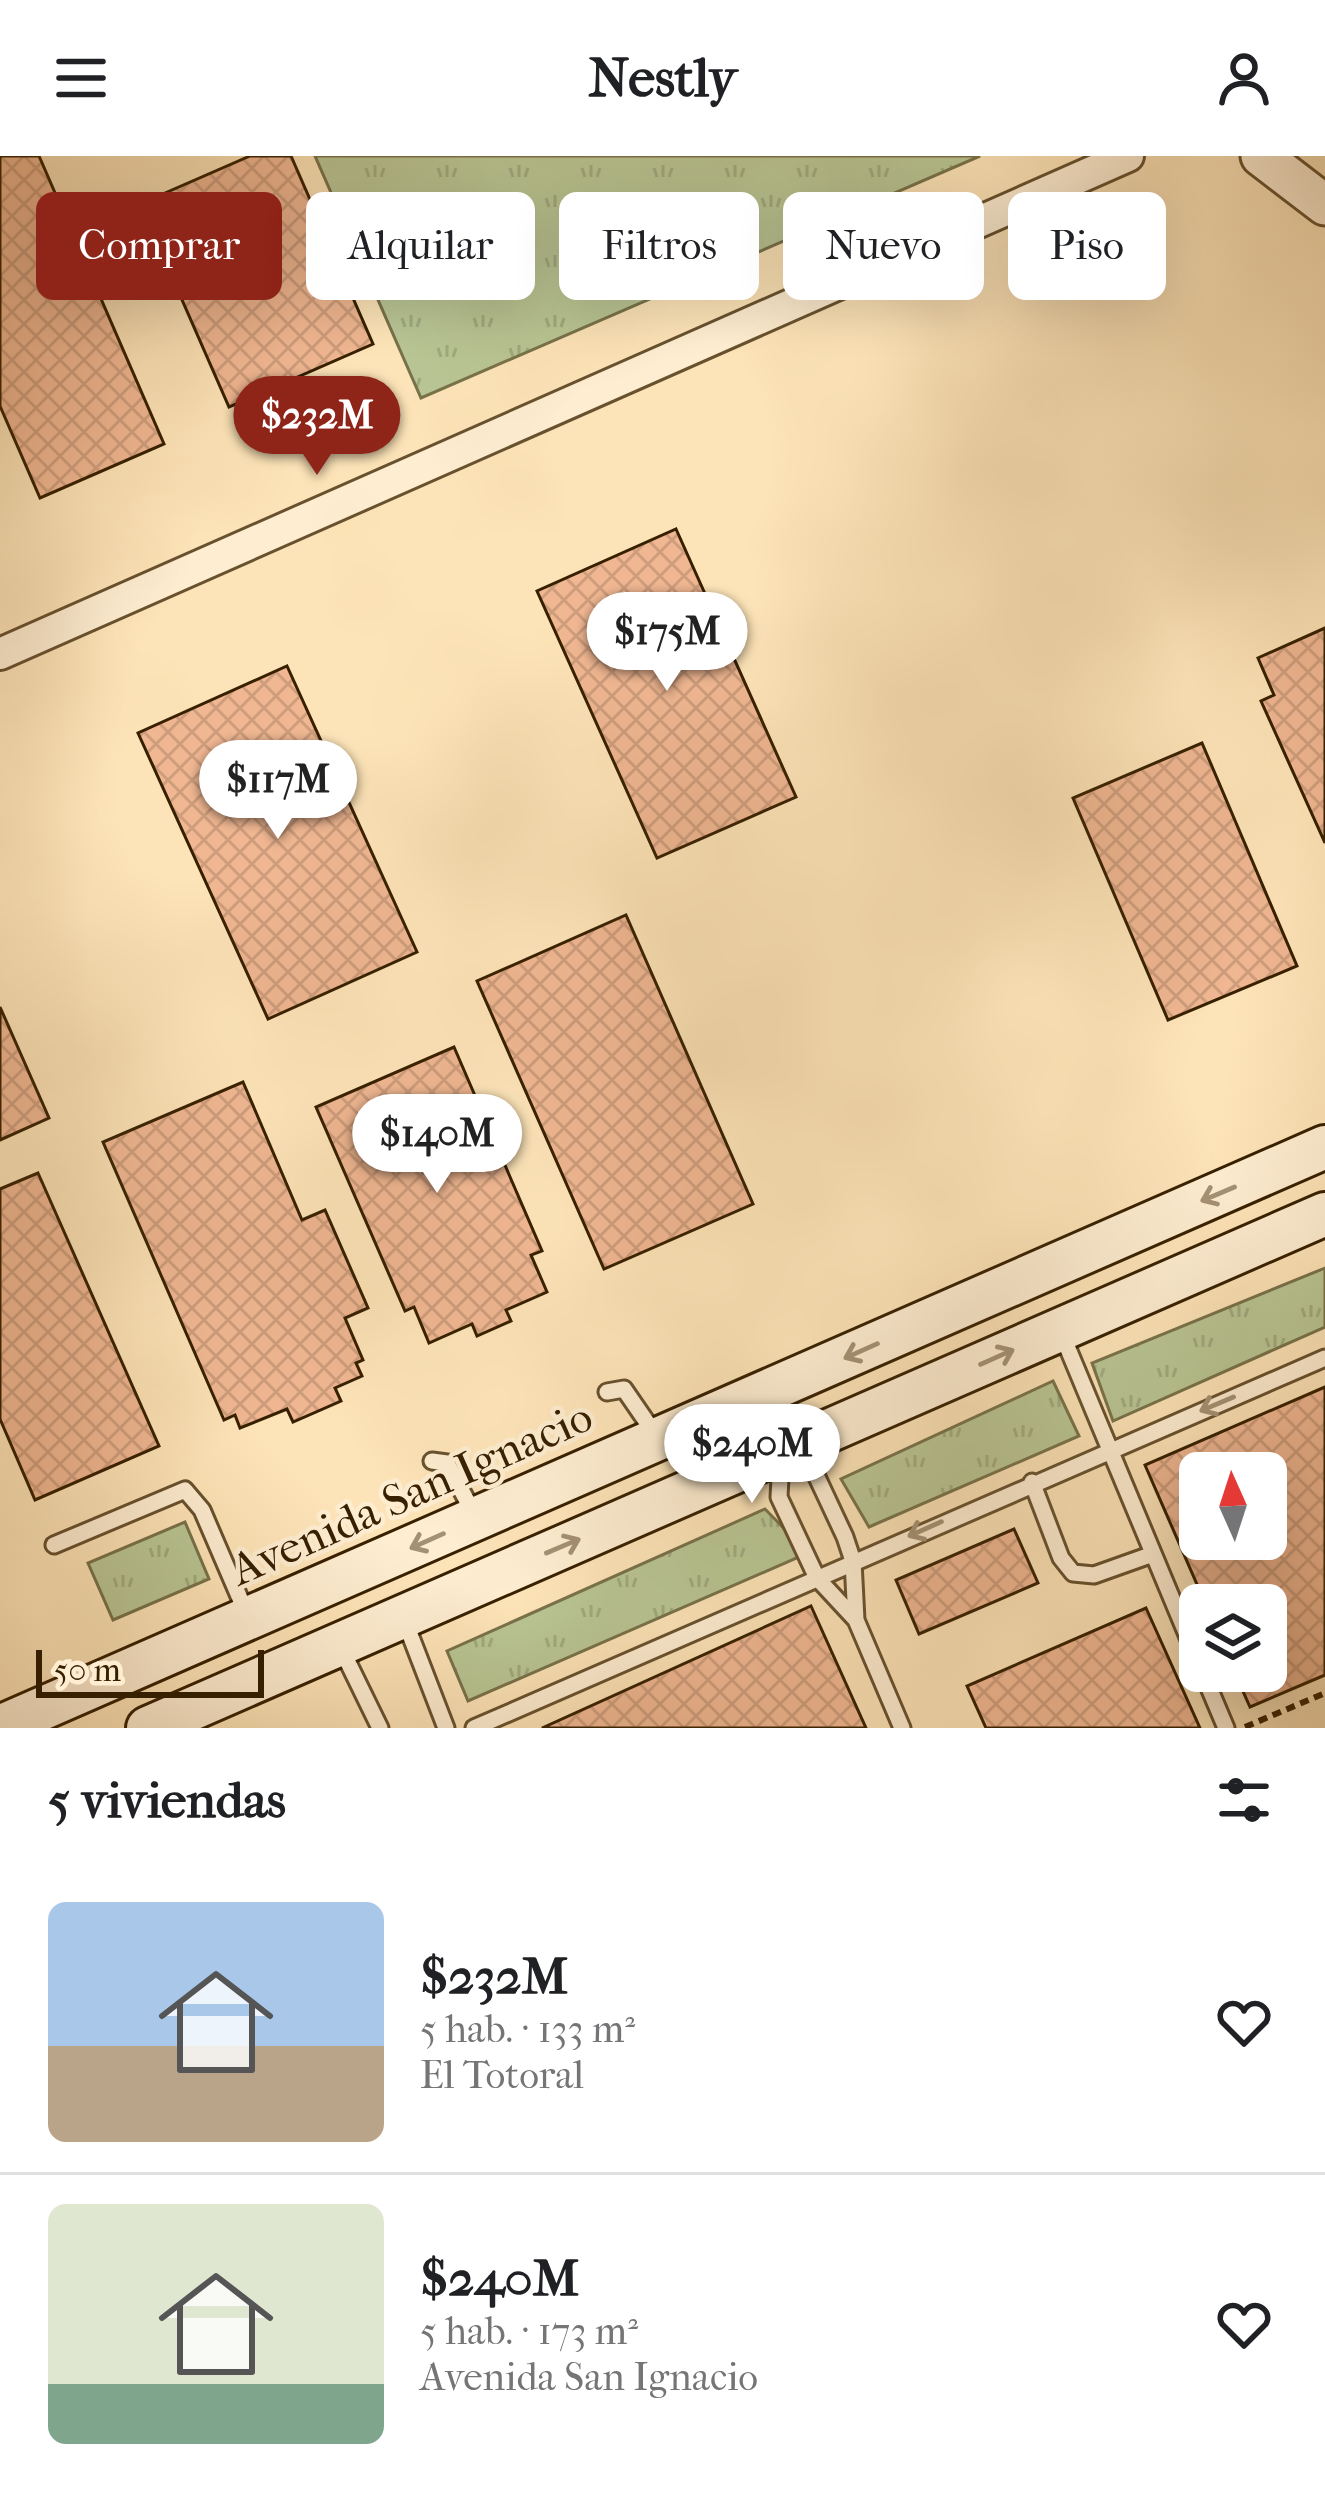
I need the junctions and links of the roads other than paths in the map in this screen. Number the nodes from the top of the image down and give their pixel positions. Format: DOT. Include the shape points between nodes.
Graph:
graph roads {
  1 [pos="1127,156"];
  2 [pos="1261,156"];
  3 [pos="1325,205"];
  4 [pos="0,654"];
  5 [pos="1310,1154"];
  6 [pos="1322,1216"];
  7 [pos="1129,1232"];
  8 [pos="1154,1288"];
  9 [pos="1060,1329"];
  10 [pos="1325,1358"];
  11 [pos="607,1392"];
  12 [pos="659,1439"];
  13 [pos="784,1450"];
  14 [pos="1109,1450"];
  15 [pos="432,1461"];
  16 [pos="1032,1482"];
  17 [pos="476,1519"];
  18 [pos="54,1545"];
  19 [pos="1153,1554"];
  20 [pos="854,1561"];
  21 [pos="817,1578"];
  22 [pos="403,1616"];
  23 [pos="1179,1616"];
  24 [pos="249,1620"];
  25 [pos="856,1620"];
  26 [pos="339,1644"];
  27 [pos="139,1667"];
  28 [pos="1211,1692"];
  29 [pos="154,1725"];
  30 [pos="0,1727"];
  31 [pos="380,1728"];
  32 [pos="446,1728"];
  33 [pos="473,1728"];
  34 [pos="902,1728"];
  35 [pos="1226,1728"];
  1 -- 4 [label="street"];
  2 -- 3 [label="street"];
  5 -- 6 [label="main road" via="1300,1194"];
  5 -- 7 [label="main road, Avenida San Ignacio, one-way"];
  6 -- 8 [label="main road"];
  7 -- 8 [label="main road" via="1148,1240 1160,1258"];
  7 -- 12 [label="main road, Avenida San Ignacio, one-way"];
  8 -- 9 [label="main road"];
  13 -- 9 [label="main road, one-way"];
  9 -- 14 [label="lane"];
  10 -- 14 [label="lane, one-way"];
  11 -- 12 [label="lane" via="624,1389"];
  12 -- 17 [label="main road, Avenida San Ignacio"];
  13 -- 20 [label="lane" via="816,1475"];
  13 -- 21 [label="lane" via="779,1497"];
  22 -- 13 [label="main road, one-way"];
  14 -- 16 [label="lane"];
  14 -- 19 [label="lane"];
  15 -- 17 [label="lane" via="447,1463"];
  16 -- 19 [label="lane" via="1073,1573 1094,1575"];
  16 -- 20 [label="lane, one-way"];
  17 -- 24 [label="main road, Avenida San Ignacio, one-way"];
  18 -- 24 [label="lane" via="185,1490 202,1510"];
  19 -- 23 [label="lane"];
  20 -- 21 [label="lane"];
  20 -- 25 [label="lane"];
  21 -- 25 [label="lane"];
  21 -- 33 [label="lane"];
  22 -- 26 [label="main road"];
  22 -- 32 [label="lane"];
  24 -- 27 [label="main road, Avenida San Ignacio"];
  25 -- 34 [label="lane"];
  26 -- 29 [label="main road"];
  26 -- 31 [label="lane"];
  27 -- 29 [label="main road" via="139,1699"];
  27 -- 30 [label="main road, Avenida San Ignacio"];
  28 -- 35 [label="lane"];
}
